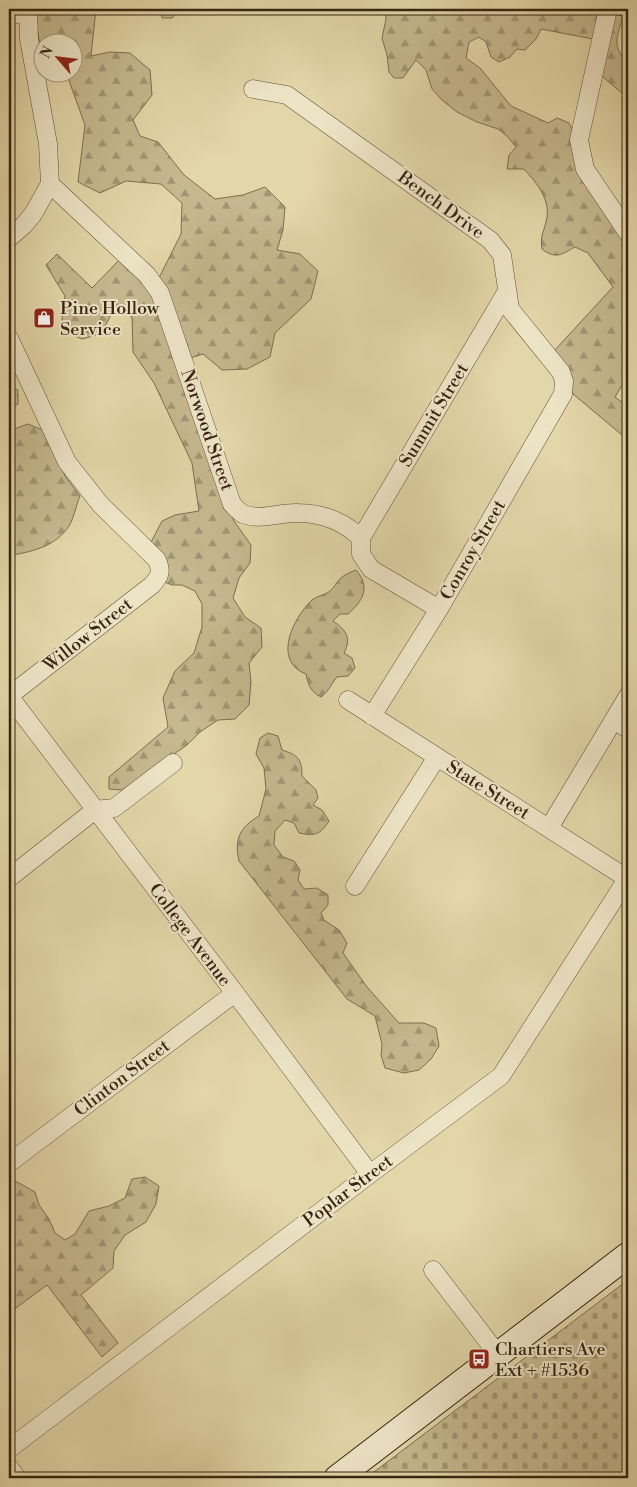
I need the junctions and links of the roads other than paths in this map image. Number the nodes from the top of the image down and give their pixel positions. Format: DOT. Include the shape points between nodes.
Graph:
graph roads {
  1 [pos="608,9"];
  2 [pos="28,10"];
  3 [pos="9,16"];
  4 [pos="253,89"];
  5 [pos="50,184"];
  6 [pos="628,233"];
  7 [pos="9,238"];
  8 [pos="508,291"];
  9 [pos="9,338"];
  10 [pos="564,381"];
  11 [pos="361,538"];
  12 [pos="439,609"];
  13 [pos="9,696"];
  14 [pos="628,696"];
  15 [pos="348,700"];
  16 [pos="372,716"];
  17 [pos="621,725"];
  18 [pos="437,757"];
  19 [pos="173,763"];
  20 [pos="95,810"];
  21 [pos="549,828"];
  22 [pos="9,878"];
  23 [pos="628,879"];
  24 [pos="355,886"];
  25 [pos="235,993"];
  26 [pos="9,1163"];
  27 [pos="370,1174"];
  28 [pos="628,1255"];
  29 [pos="433,1270"];
  30 [pos="499,1356"];
  31 [pos="9,1449"];
  32 [pos="9,1467"];
  33 [pos="16,1478"];
  34 [pos="337,1478"];
  1 -- 6 [label="street" via="579,140 585,169"];
  2 -- 3 [label="street"];
  2 -- 5 [label="street" via="29,39 48,144"];
  4 -- 8 [label="street, Bench Drive" via="287,95 490,240 502,255"];
  5 -- 7 [label="street" via="24,225"];
  5 -- 11 [label="street, Norwood Street" via="147,275 160,293 232,504 242,514 256,516 297,512 324,516 349,527"];
  8 -- 10 [label="street, Bench Drive" via="510,309 561,372"];
  8 -- 11 [label="street, Summit Street"];
  9 -- 13 [label="street, Willow Street" via="67,462 100,504 157,560 160,568 160,576 152,585"];
  10 -- 12 [label="street, Conroy Street" via="563,394"];
  11 -- 12 [label="street" via="361,554 371,568"];
  12 -- 16 [label="street, Conroy Street"];
  13 -- 20 [label="street, College Avenue"];
  14 -- 17 [label="street"];
  15 -- 16 [label="street, State Street"];
  16 -- 18 [label="street, State Street"];
  17 -- 21 [label="street"];
  18 -- 21 [label="street, State Street"];
  18 -- 24 [label="street"];
  19 -- 20 [label="street" via="114,808"];
  20 -- 22 [label="street"];
  20 -- 25 [label="street, College Avenue"];
  21 -- 23 [label="street, State Street"];
  23 -- 27 [label="street, Poplar Street" via="502,1076"];
  25 -- 26 [label="street, Clinton Street"];
  25 -- 27 [label="street, College Avenue"];
  27 -- 31 [label="street, Poplar Street"];
  28 -- 30 [label="street"];
  29 -- 30 [label="street"];
  30 -- 34 [label="street"];
  32 -- 33 [label="street"];
}
